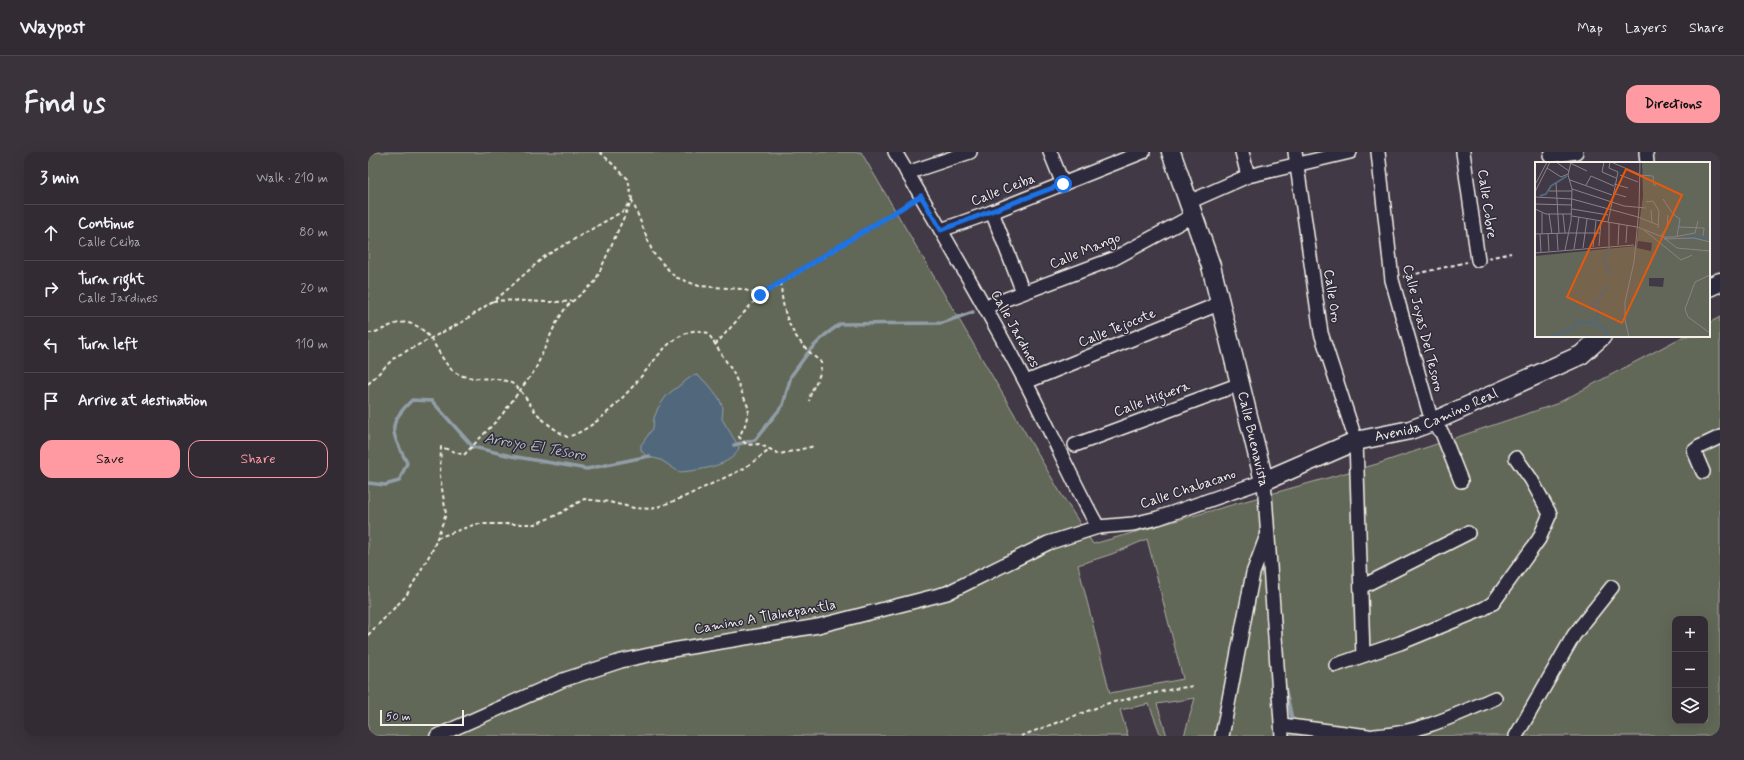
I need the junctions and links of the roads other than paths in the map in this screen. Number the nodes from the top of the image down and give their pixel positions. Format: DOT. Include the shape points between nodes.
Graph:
graph roads {
  1 [pos="895,152"];
  2 [pos="970,152"];
  3 [pos="1050,152"];
  4 [pos="1143,152"];
  5 [pos="1171,152"];
  6 [pos="1242,152"];
  7 [pos="1295,152"];
  8 [pos="1350,152"];
  9 [pos="1378,152"];
  10 [pos="1463,152"];
  11 [pos="1576,152"];
  12 [pos="1646,152"];
  13 [pos="1550,157"];
  14 [pos="1647,162"];
  15 [pos="1297,165"];
  16 [pos="908,174"];
  17 [pos="1248,176"];
  18 [pos="1063,184"];
  19 [pos="1191,208"];
  20 [pos="992,212"];
  21 [pos="941,230"];
  22 [pos="1478,260"];
  23 [pos="1720,282"];
  24 [pos="1710,286"];
  25 [pos="1023,292"];
  26 [pos="1221,303"];
  27 [pos="985,307"];
  28 [pos="1601,337"];
  29 [pos="1026,382"];
  30 [pos="1240,384"];
  31 [pos="1432,422"];
  32 [pos="1720,437"];
  33 [pos="1356,441"];
  34 [pos="1076,445"];
  35 [pos="1516,458"];
  36 [pos="1703,472"];
  37 [pos="1264,481"];
  38 [pos="1461,481"];
  39 [pos="1098,527"];
  40 [pos="1268,533"];
  41 [pos="1468,533"];
  42 [pos="1361,587"];
  43 [pos="1612,587"];
  44 [pos="1363,655"];
  45 [pos="1336,665"];
  46 [pos="1495,698"];
  47 [pos="1282,730"];
  48 [pos="437,736"];
  49 [pos="1222,736"];
  50 [pos="1368,736"];
  51 [pos="1374,736"];
  52 [pos="1516,736"];
  1 -- 16 [label="street, Calle Jardines"];
  2 -- 16 [label="street"];
  3 -- 18 [label="street"];
  4 -- 18 [label="street, Calle Ceiba"];
  5 -- 19 [label="street, Calle Buenavista"];
  6 -- 17 [label="street"];
  7 -- 15 [label="street, Calle Oro"];
  8 -- 15 [label="street, Calle Mango"];
  9 -- 31 [label="street, Calle Joyas Del Tesoro" via="1392,280"];
  10 -- 22 [label="street, Calle Cobre"];
  11 -- 13 [label="street"];
  12 -- 14 [label="street"];
  15 -- 17 [label="street, Calle Mango"];
  15 -- 33 [label="street, Calle Oro" via="1321,333"];
  16 -- 21 [label="street, Calle Jardines"];
  17 -- 19 [label="street, Calle Mango"];
  18 -- 20 [label="street, Calle Ceiba"];
  19 -- 25 [label="street, Calle Mango" via="1113,259"];
  19 -- 26 [label="street, Calle Buenavista"];
  20 -- 21 [label="street, Calle Ceiba"];
  20 -- 25 [label="street"];
  21 -- 27 [label="street, Calle Jardines"];
  23 -- 24 [label="street"];
  25 -- 27 [label="street, Calle Mango"];
  26 -- 29 [label="street, Calle Tejocote"];
  26 -- 30 [label="street, Calle Buenavista"];
  27 -- 29 [label="street, Calle Jardines"];
  28 -- 31 [label="street, Avenida Camino Real" via="1581,355"];
  29 -- 39 [label="street, Calle Jardines" via="1074,484"];
  30 -- 34 [label="street, Calle Higuera"];
  30 -- 37 [label="street, Calle Buenavista"];
  31 -- 33 [label="street, Avenida Camino Real" via="1410,430"];
  31 -- 38 [label="street, Calle Joyas Del Tesoro" via="1442,433"];
  32 -- 36 [label="street" via="1694,451"];
  33 -- 37 [label="street, Avenida Camino Real"];
  33 -- 42 [label="street, Calle Oro"];
  35 -- 44 [label="street" via="1550,514 1539,539 1493,603 1400,643"];
  37 -- 39 [label="street, Calle Chabacano" via="1158,518 1133,524"];
  37 -- 40 [label="street, Calle Buenavista"];
  39 -- 48 [label="street, Camino A Tlalnepantla" via="1048,543 947,593 818,626 621,661 563,680"];
  40 -- 47 [label="street, Calle Buenavista"];
  40 -- 49 [label="street" via="1254,573"];
  41 -- 42 [label="street"];
  42 -- 44 [label="street, Calle Oro"];
  43 -- 52 [label="street" via="1574,635"];
  44 -- 45 [label="street"];
  46 -- 51 [label="street" via="1429,726 1386,736"];
  47 -- 50 [label="street"];
}
